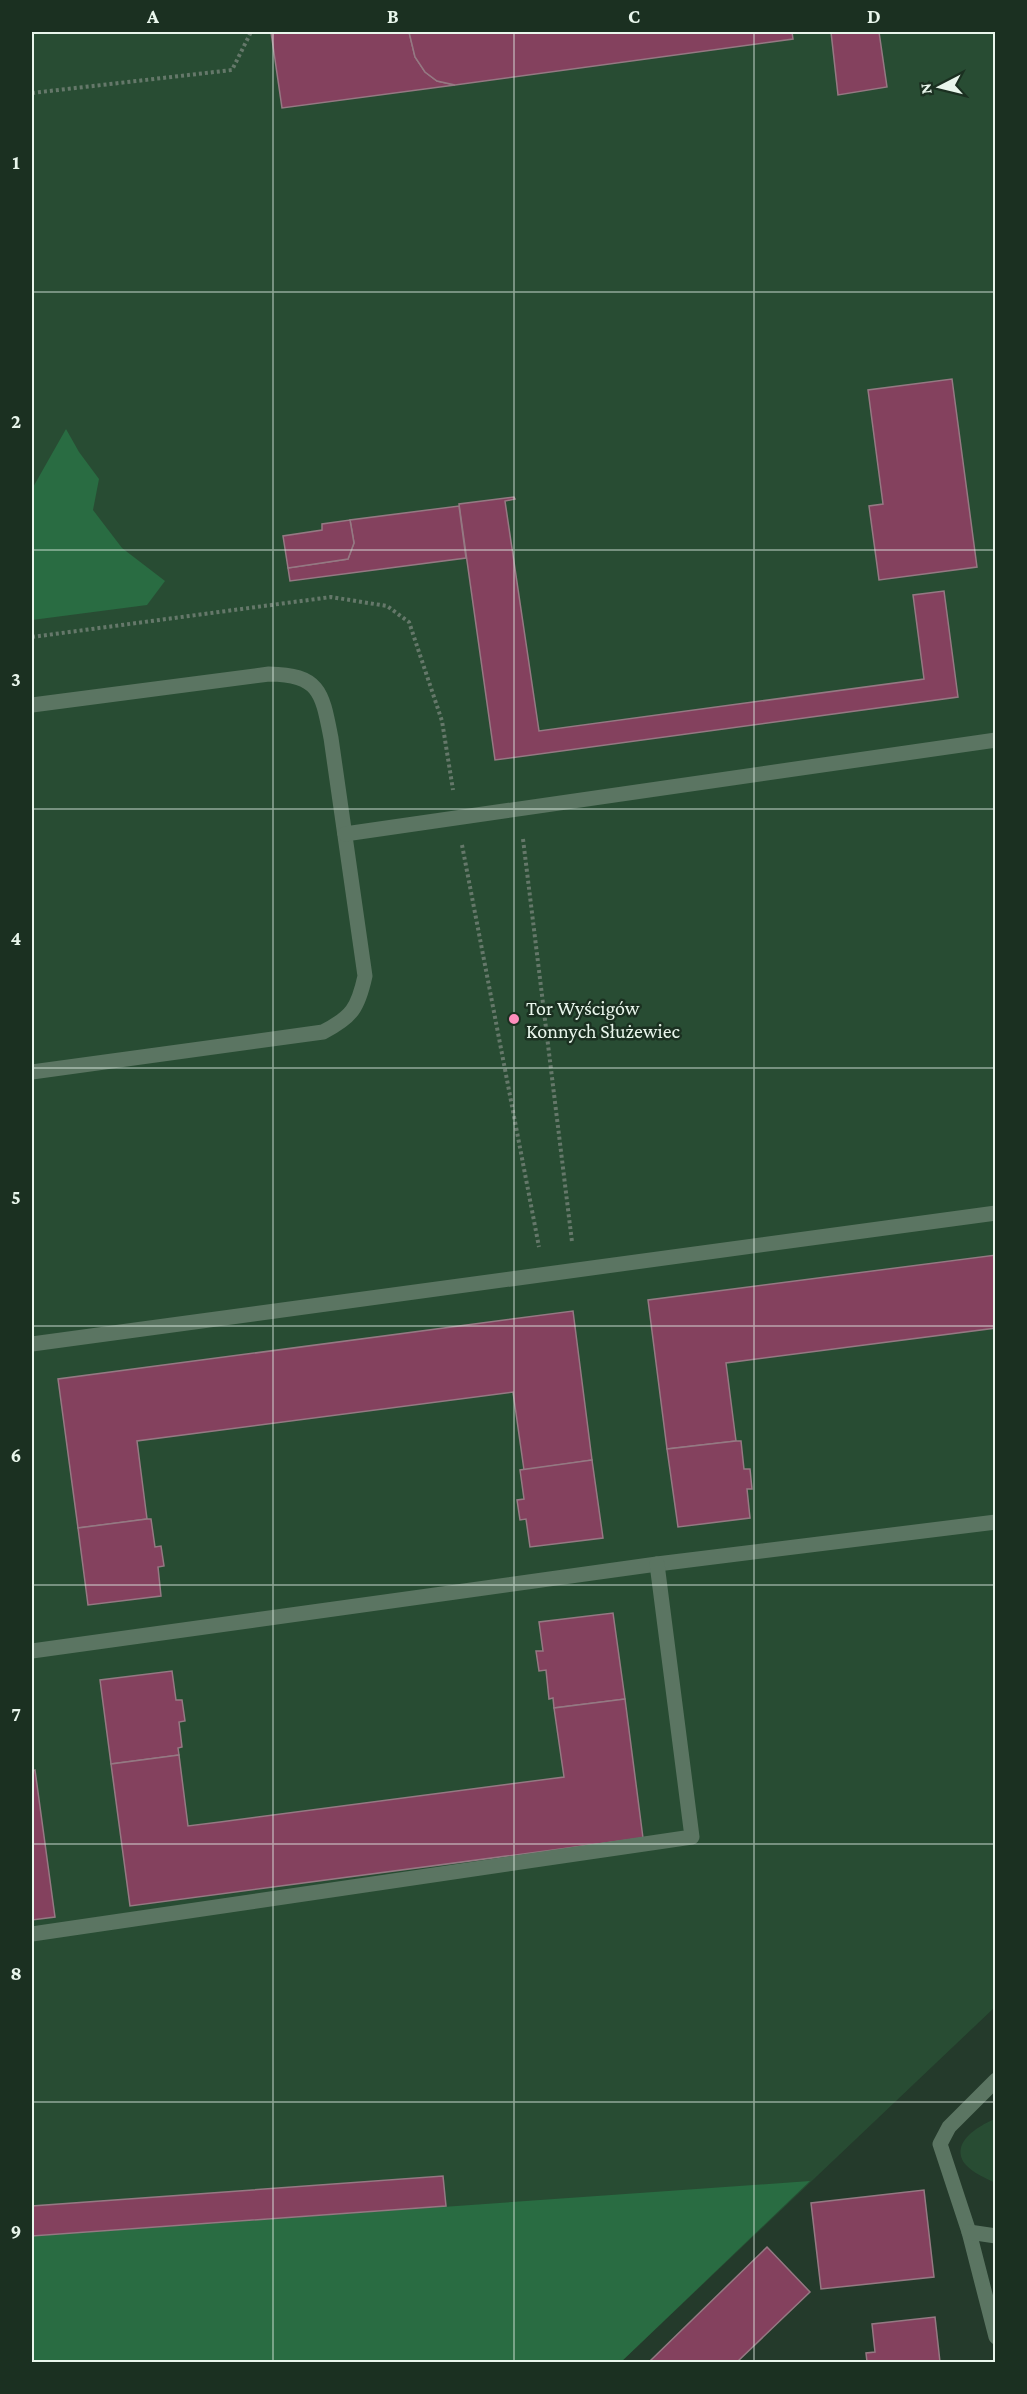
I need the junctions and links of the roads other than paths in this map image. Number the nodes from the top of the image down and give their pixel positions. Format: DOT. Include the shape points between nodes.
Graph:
graph roads {
  1 [pos="32,705"];
  2 [pos="996,740"];
  3 [pos="345,834"];
  4 [pos="32,1072"];
  5 [pos="996,1213"];
  6 [pos="32,1344"];
  7 [pos="996,1522"];
  8 [pos="657,1564"];
  9 [pos="32,1651"];
  10 [pos="32,1934"];
  11 [pos="996,2080"];
  12 [pos="969,2232"];
  13 [pos="996,2236"];
  14 [pos="996,2337"];
  1 -- 3 [label="street" via="294,674 314,685 326,708"];
  2 -- 3 [label="street"];
  3 -- 4 [label="street" via="365,976 360,1000 346,1020 322,1032"];
  5 -- 6 [label="street"];
  7 -- 8 [label="street"];
  8 -- 9 [label="street"];
  8 -- 10 [label="street" via="692,1837"];
  11 -- 12 [label="street" via="950,2127 940,2144"];
  12 -- 13 [label="street"];
  12 -- 14 [label="street"];
}
